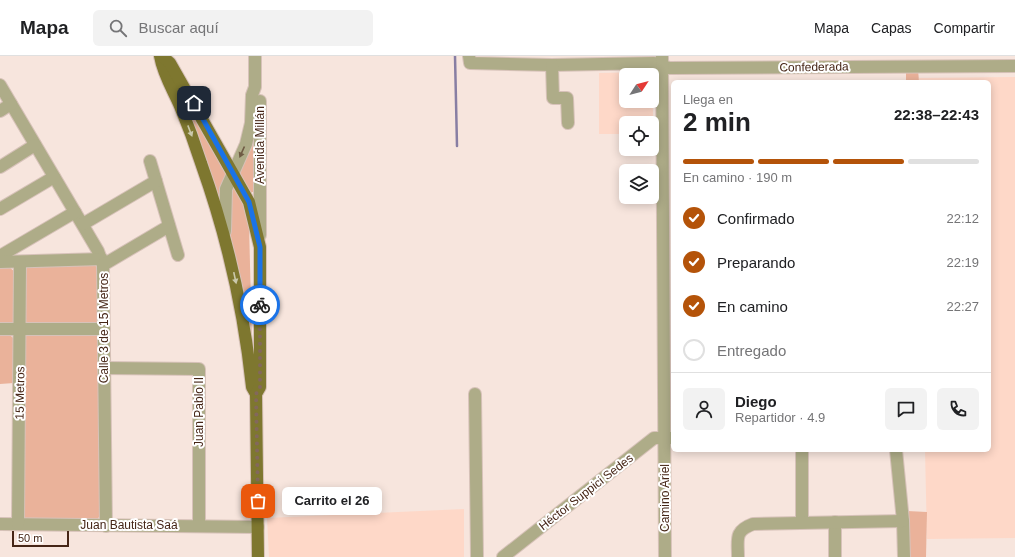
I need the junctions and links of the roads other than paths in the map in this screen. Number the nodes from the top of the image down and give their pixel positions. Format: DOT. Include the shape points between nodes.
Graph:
graph roads {
  1 [pos="161,56"];
  2 [pos="255,56"];
  3 [pos="470,60"];
  4 [pos="662,61"];
  5 [pos="897,61"];
  6 [pos="931,61"];
  7 [pos="784,62"];
  8 [pos="552,65"];
  9 [pos="1015,66"];
  10 [pos="0,85"];
  11 [pos="256,87"];
  12 [pos="11,104"];
  13 [pos="0,111"];
  14 [pos="568,123"];
  15 [pos="35,145"];
  16 [pos="150,162"];
  17 [pos="0,167"];
  18 [pos="233,171"];
  19 [pos="54,177"];
  20 [pos="156,181"];
  21 [pos="0,209"];
  22 [pos="75,212"];
  23 [pos="82,224"];
  24 [pos="169,226"];
  25 [pos="225,240"];
  26 [pos="260,247"];
  27 [pos="178,255"];
  28 [pos="0,256"];
  29 [pos="0,262"];
  30 [pos="20,262"];
  31 [pos="103,262"];
  32 [pos="20,328"];
  33 [pos="0,329"];
  34 [pos="104,329"];
  35 [pos="104,368"];
  36 [pos="256,394"];
  37 [pos="475,394"];
  38 [pos="668,409"];
  39 [pos="669,438"];
  40 [pos="802,452"];
  41 [pos="896,452"];
  42 [pos="903,521"];
  43 [pos="802,522"];
  44 [pos="835,522"];
  45 [pos="0,524"];
  46 [pos="18,524"];
  47 [pos="106,526"];
  48 [pos="199,526"];
  49 [pos="258,527"];
  50 [pos="258,557"];
  51 [pos="477,557"];
  52 [pos="503,557"];
  53 [pos="665,557"];
  54 [pos="738,557"];
  55 [pos="835,557"];
  56 [pos="904,557"];
  1 -- 18 [label="main road" via="170,63"];
  1 -- 25 [label="main road, one-way" via="162,66 181,107 202,164"];
  2 -- 11 [label="street, Avenida Millán"];
  3 -- 8 [label="street, Confederada"];
  4 -- 7 [label="street, Confederada" via="669,68"];
  4 -- 8 [label="street, Confederada"];
  4 -- 38 [label="street, Camino Ariel"];
  5 -- 6 [label="street, Confederada"];
  5 -- 7 [label="street, Confederada"];
  6 -- 9 [label="street, Confederada"];
  8 -- 14 [label="street" via="553,98 567,98"];
  10 -- 12 [label="street, Calle 3 de 15 Metros"];
  11 -- 18 [label="street, Avenida Millán, one-way" via="252,95 251,123 246,144"];
  11 -- 26 [label="street, Avenida Millán" via="260,95"];
  12 -- 13 [label="street"];
  12 -- 15 [label="street, Calle 3 de 15 Metros"];
  15 -- 17 [label="street"];
  15 -- 19 [label="street, Calle 3 de 15 Metros"];
  16 -- 20 [label="street"];
  18 -- 25 [label="street, Avenida Millán" via="226,189 224,206"];
  18 -- 26 [label="main road" via="249,202"];
  19 -- 21 [label="street"];
  19 -- 22 [label="street, Calle 3 de 15 Metros"];
  20 -- 23 [label="street"];
  20 -- 24 [label="street"];
  22 -- 23 [label="street, Calle 3 de 15 Metros"];
  22 -- 28 [label="street"];
  23 -- 31 [label="street, Calle 3 de 15 Metros"];
  24 -- 27 [label="street"];
  24 -- 31 [label="street"];
  25 -- 36 [label="main road, Avenida Millán, one-way" via="244,324 252,387"];
  26 -- 36 [label="main road, Avenida Millán" via="260,387"];
  29 -- 30 [label="street"];
  30 -- 31 [label="street"];
  30 -- 32 [label="street, 15 Metros"];
  31 -- 34 [label="street, Calle 3 de 15 Metros"];
  32 -- 33 [label="street"];
  32 -- 34 [label="street"];
  32 -- 46 [label="street, 15 Metros"];
  34 -- 35 [label="street, Calle 3 de 15 Metros"];
  35 -- 47 [label="street, Calle 3 de 15 Metros"];
  35 -- 48 [label="street, Juan Pablo II" via="200,369"];
  36 -- 49 [label="main road, Avenida Millán"];
  37 -- 51 [label="street"];
  38 -- 39 [label="street, Camino Ariel"];
  39 -- 52 [label="street, Héctor Suppici Sedes" via="654,438"];
  39 -- 53 [label="street, Camino Ariel"];
  40 -- 43 [label="street"];
  41 -- 42 [label="street"];
  42 -- 44 [label="street"];
  42 -- 56 [label="street"];
  43 -- 44 [label="street"];
  43 -- 54 [label="street" via="754,524 744,529 737,537"];
  44 -- 55 [label="street"];
  45 -- 46 [label="street, Juan Bautista Saá"];
  46 -- 47 [label="street, Juan Bautista Saá"];
  47 -- 48 [label="street, Juan Bautista Saá"];
  48 -- 49 [label="street, Juan Bautista Saá"];
  49 -- 50 [label="main road, Avenida Millán"];
}
